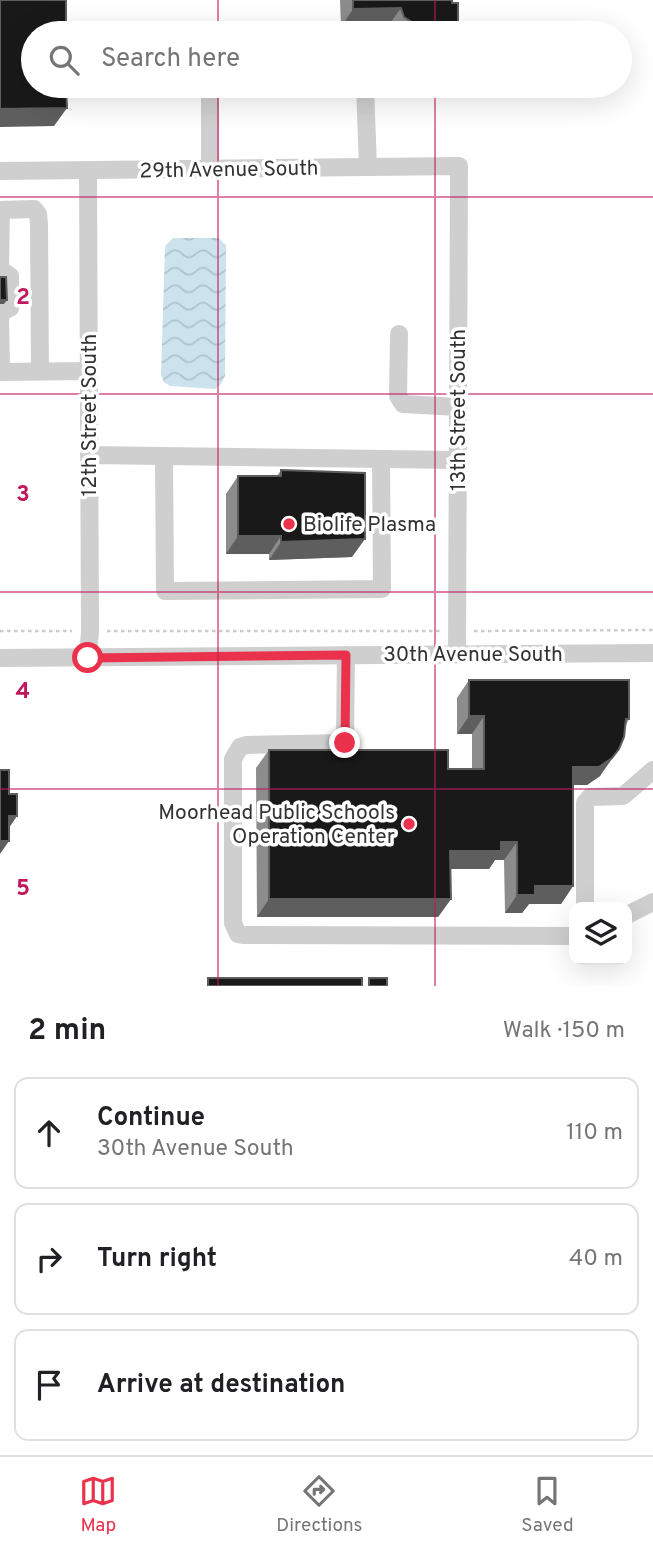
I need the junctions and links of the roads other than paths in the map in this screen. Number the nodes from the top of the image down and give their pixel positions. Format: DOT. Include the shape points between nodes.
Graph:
graph roads {
  1 [pos="210,98"];
  2 [pos="365,98"];
  3 [pos="459,166"];
  4 [pos="368,167"];
  5 [pos="210,169"];
  6 [pos="0,171"];
  7 [pos="89,171"];
  8 [pos="1,210"];
  9 [pos="0,269"];
  10 [pos="0,313"];
  11 [pos="399,334"];
  12 [pos="89,371"];
  13 [pos="1,372"];
  14 [pos="40,372"];
  15 [pos="458,407"];
  16 [pos="89,455"];
  17 [pos="164,456"];
  18 [pos="381,459"];
  19 [pos="458,460"];
  20 [pos="653,653"];
  21 [pos="457,654"];
  22 [pos="346,655"];
  23 [pos="0,658"];
  24 [pos="88,658"];
  25 [pos="653,770"];
  26 [pos="585,902"];
  27 [pos="653,902"];
  28 [pos="632,912"];
  29 [pos="569,936"];
  1 -- 5 [label="street"];
  2 -- 4 [label="street"];
  3 -- 4 [label="street, 29th Avenue South"];
  3 -- 15 [label="street, 13th Street South"];
  4 -- 5 [label="street, 29th Avenue South"];
  5 -- 7 [label="street, 29th Avenue South"];
  6 -- 7 [label="street, 29th Avenue South"];
  7 -- 12 [label="street, 12th Street South"];
  8 -- 9 [label="street"];
  8 -- 14 [label="street" via="34,209 38,214"];
  9 -- 10 [label="street" via="10,276 10,308"];
  10 -- 13 [label="street"];
  11 -- 15 [label="street" via="398,396 403,404"];
  12 -- 14 [label="street"];
  12 -- 16 [label="street, 12th Street South"];
  13 -- 14 [label="street"];
  15 -- 19 [label="street, 13th Street South"];
  16 -- 17 [label="street"];
  16 -- 24 [label="street, 12th Street South"];
  17 -- 18 [label="street"];
  17 -- 18 [label="street" via="165,591 382,589"];
  18 -- 19 [label="street"];
  19 -- 21 [label="street, 13th Street South"];
  20 -- 21 [label="street, 30th Avenue South"];
  21 -- 22 [label="street, 30th Avenue South"];
  22 -- 24 [label="street, 30th Avenue South"];
  22 -- 29 [label="street" via="345,743 247,745 240,747 233,760 233,923 238,934"];
  23 -- 24 [label="street, 30th Avenue South"];
  25 -- 26 [label="street" via="623,796 590,797 585,803"];
  27 -- 28 [label="street"];
}
